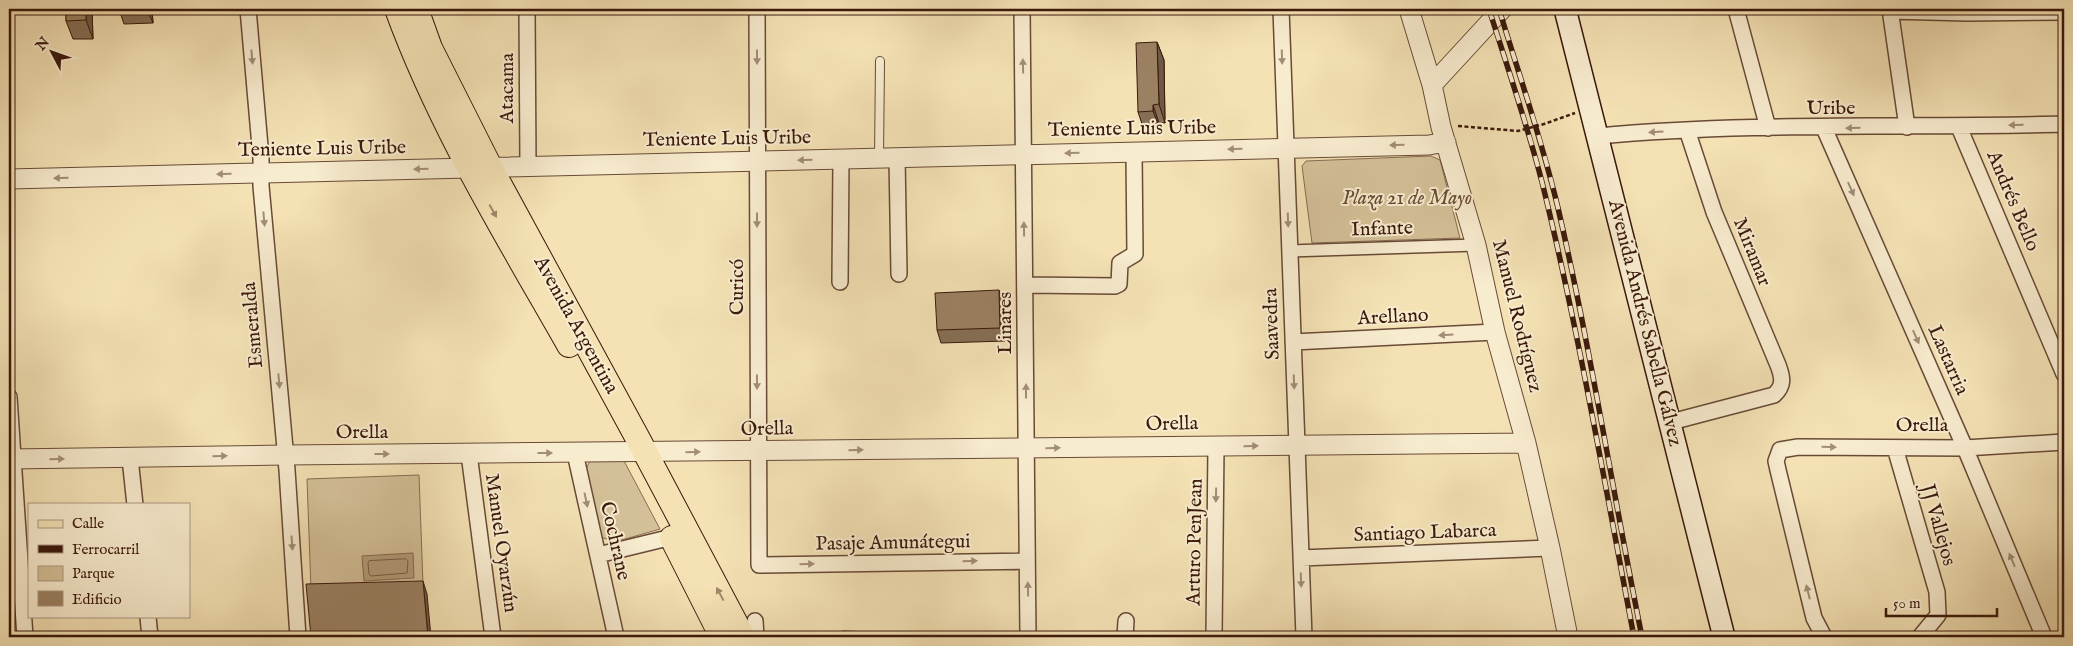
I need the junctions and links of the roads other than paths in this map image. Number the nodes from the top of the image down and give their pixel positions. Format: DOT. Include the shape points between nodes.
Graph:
graph roads {
  1 [pos="248,9"];
  2 [pos="397,9"];
  3 [pos="416,9"];
  4 [pos="527,9"];
  5 [pos="758,9"];
  6 [pos="1022,9"];
  7 [pos="1281,9"];
  8 [pos="1409,9"];
  9 [pos="1502,9"];
  10 [pos="1565,9"];
  11 [pos="1736,9"];
  12 [pos="1891,10"];
  13 [pos="1967,11"];
  14 [pos="2064,12"];
  15 [pos="880,61"];
  16 [pos="1432,85"];
  17 [pos="2064,124"];
  18 [pos="1907,127"];
  19 [pos="1960,127"];
  20 [pos="1768,128"];
  21 [pos="1824,128"];
  22 [pos="1687,130"];
  23 [pos="1443,134"];
  24 [pos="1598,136"];
  25 [pos="1286,148"];
  26 [pos="1134,152"];
  27 [pos="1024,154"];
  28 [pos="888,158"];
  29 [pos="840,159"];
  30 [pos="757,161"];
  31 [pos="528,166"];
  32 [pos="480,168"];
  33 [pos="261,173"];
  34 [pos="9,179"];
  35 [pos="1476,245"];
  36 [pos="1290,251"];
  37 [pos="899,274"];
  38 [pos="840,282"];
  39 [pos="1025,286"];
  40 [pos="1495,332"];
  41 [pos="1293,342"];
  42 [pos="2064,374"];
  43 [pos="9,398"];
  44 [pos="1671,422"];
  45 [pos="2064,442"];
  46 [pos="1526,443"];
  47 [pos="1297,445"];
  48 [pos="1216,446"];
  49 [pos="1026,448"];
  50 [pos="1895,448"];
  51 [pos="1965,448"];
  52 [pos="757,451"];
  53 [pos="636,452"];
  54 [pos="575,453"];
  55 [pos="468,454"];
  56 [pos="286,455"];
  57 [pos="130,458"];
  58 [pos="11,459"];
  59 [pos="136,503"];
  60 [pos="672,538"];
  61 [pos="1550,548"];
  62 [pos="598,555"];
  63 [pos="1301,558"];
  64 [pos="1028,560"];
  65 [pos="759,565"];
  66 [pos="148,618"];
  67 [pos="1126,621"];
  68 [pos="749,629"];
  69 [pos="26,637"];
  70 [pos="150,637"];
  71 [pos="298,637"];
  72 [pos="493,637"];
  73 [pos="616,637"];
  74 [pos="722,637"];
  75 [pos="756,637"];
  76 [pos="1028,637"];
  77 [pos="1125,637"];
  78 [pos="1214,637"];
  79 [pos="1304,637"];
  80 [pos="1568,637"];
  81 [pos="1724,637"];
  82 [pos="1824,637"];
  83 [pos="1920,637"];
  84 [pos="2044,637"];
  1 -- 33 [label="street, Esmeralda, one-way"];
  2 -- 32 [label="main road, Avenida Argentina" via="414,57"];
  3 -- 32 [label="main road, Avenida Argentina"];
  4 -- 31 [label="street, Atacama"];
  5 -- 30 [label="street, Curicó, one-way"];
  27 -- 6 [label="street, Linares, one-way"];
  7 -- 25 [label="street, Saavedra, one-way"];
  8 -- 16 [label="street, Manuel Rodríguez"];
  9 -- 16 [label="street"];
  10 -- 24 [label="main road, Avenida Andrés Sabella Gálvez"];
  11 -- 20 [label="street"];
  12 -- 13 [label="street"];
  12 -- 18 [label="street"];
  13 -- 14 [label="street"];
  15 -- 28 [label="lane"];
  16 -- 23 [label="street, Manuel Rodríguez"];
  17 -- 19 [label="street, Uribe, one-way"];
  18 -- 19 [label="street, Uribe"];
  18 -- 21 [label="street, Uribe, one-way"];
  19 -- 42 [label="street, Andrés Bello"];
  20 -- 21 [label="street, Uribe"];
  20 -- 22 [label="street, Uribe"];
  21 -- 51 [label="street, Lastarria, one-way"];
  22 -- 24 [label="street, Uribe, one-way"];
  22 -- 44 [label="street, Miramar" via="1714,212 1781,372 1782,386 1768,398"];
  23 -- 25 [label="street, Teniente Luis Uribe, one-way" via="1429,145"];
  23 -- 35 [label="street, Manuel Rodríguez"];
  24 -- 44 [label="main road, Avenida Andrés Sabella Gálvez"];
  25 -- 26 [label="street, Teniente Luis Uribe, one-way"];
  25 -- 36 [label="street, Saavedra, one-way"];
  26 -- 27 [label="street, Teniente Luis Uribe, one-way"];
  26 -- 39 [label="street" via="1135,254 1120,263 1119,284"];
  27 -- 28 [label="street, Teniente Luis Uribe"];
  39 -- 27 [label="street, Linares, one-way"];
  28 -- 29 [label="street, Teniente Luis Uribe"];
  28 -- 37 [label="street"];
  29 -- 30 [label="street, Teniente Luis Uribe, one-way"];
  29 -- 38 [label="street"];
  30 -- 31 [label="street, Teniente Luis Uribe"];
  30 -- 52 [label="street, Curicó, one-way"];
  31 -- 32 [label="street, Teniente Luis Uribe"];
  32 -- 33 [label="street, Teniente Luis Uribe, one-way"];
  32 -- 53 [label="main road, Avenida Argentina"];
  33 -- 34 [label="street, Teniente Luis Uribe, one-way"];
  33 -- 56 [label="street, Esmeralda, one-way"];
  35 -- 36 [label="street, Infante"];
  35 -- 40 [label="street, Manuel Rodríguez"];
  36 -- 41 [label="street, Saavedra"];
  49 -- 39 [label="street, Linares, one-way"];
  40 -- 41 [label="street, Arellano, one-way"];
  40 -- 46 [label="street, Manuel Rodríguez"];
  41 -- 47 [label="street, Saavedra, one-way"];
  43 -- 58 [label="street"];
  44 -- 81 [label="main road, Avenida Andrés Sabella Gálvez"];
  45 -- 51 [label="street, Orella"];
  46 -- 47 [label="street, Orella"];
  46 -- 61 [label="street, Manuel Rodríguez"];
  48 -- 47 [label="street, Orella, one-way"];
  47 -- 63 [label="street, Saavedra"];
  49 -- 48 [label="street, Orella, one-way"];
  48 -- 78 [label="street, Arturo PenJean, one-way"];
  52 -- 49 [label="street, Orella, one-way"];
  49 -- 64 [label="street, Linares"];
  50 -- 51 [label="street, Orella"];
  82 -- 50 [label="street, Orella, one-way" via="1814,618 1778,470 1777,454 1780,450 1798,446"];
  50 -- 83 [label="street, JJ Vallejos" via="1937,592 1938,616"];
  84 -- 51 [label="street, Lastarria, one-way"];
  53 -- 52 [label="street, Orella, one-way"];
  52 -- 65 [label="street, Curicó"];
  53 -- 54 [label="street, Orella"];
  53 -- 60 [label="main road, Avenida Argentina"];
  68 -- 53 [label="main road, Avenida Argentina, one-way"];
  55 -- 54 [label="street, Orella, one-way"];
  54 -- 62 [label="street, Cochrane, one-way"];
  56 -- 55 [label="street, Orella, one-way"];
  55 -- 72 [label="street, Manuel Oyarzún"];
  57 -- 56 [label="street, Orella, one-way"];
  56 -- 71 [label="street, Esmeralda, one-way"];
  58 -- 57 [label="street, Orella, one-way"];
  57 -- 59 [label="street"];
  58 -- 69 [label="street"];
  60 -- 62 [label="street"];
  60 -- 74 [label="main road, Avenida Argentina"];
  61 -- 63 [label="street, Santiago Labarca"];
  61 -- 80 [label="street, Manuel Rodríguez"];
  62 -- 73 [label="street, Cochrane"];
  63 -- 79 [label="street, Saavedra, one-way"];
  65 -- 64 [label="street, Pasaje Amunátegui, one-way"];
  76 -- 64 [label="street, Linares, one-way"];
  66 -- 70 [label="street"];
  67 -- 77 [label="street"];
  68 -- 75 [label="street"];
}
